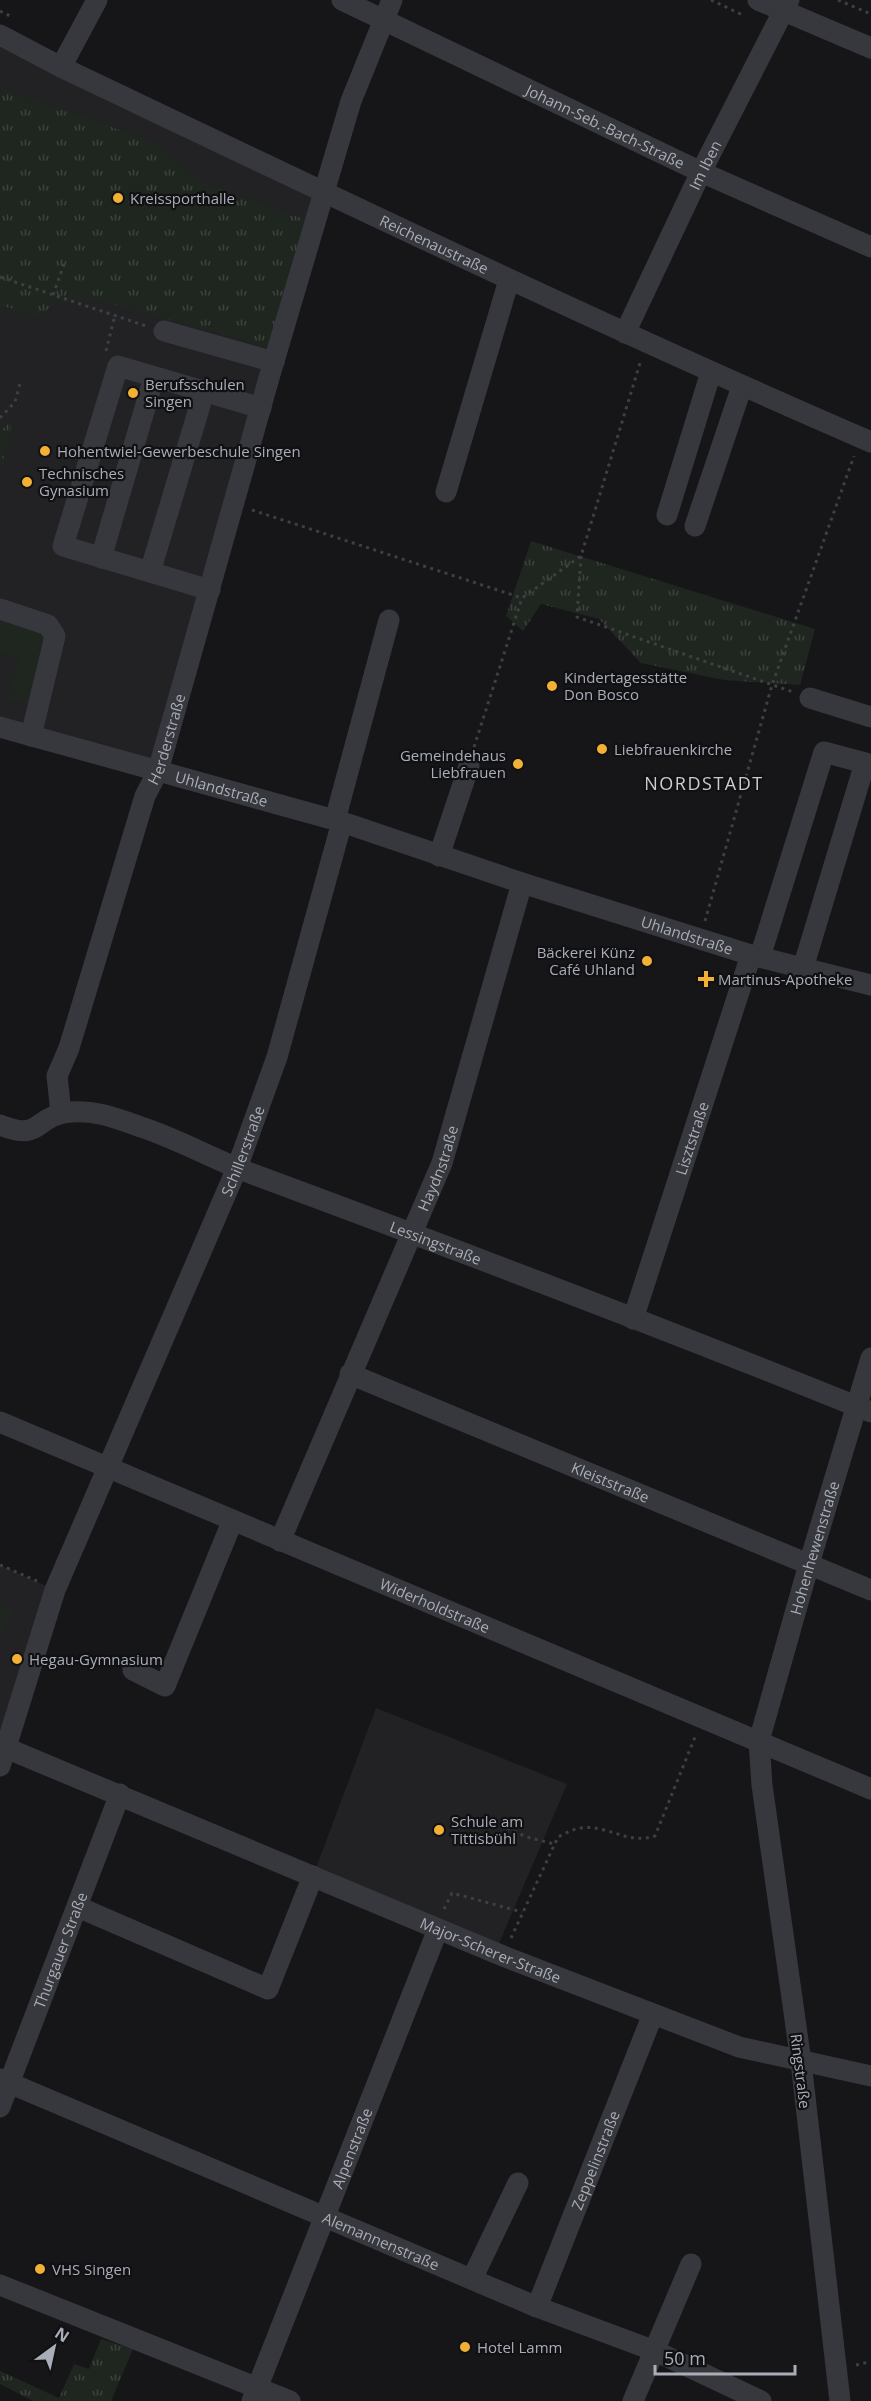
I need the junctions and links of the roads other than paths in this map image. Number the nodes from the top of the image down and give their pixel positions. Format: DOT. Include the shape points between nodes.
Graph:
graph roads {
  1 [pos="97,0"];
  2 [pos="342,0"];
  3 [pos="392,0"];
  4 [pos="758,0"];
  5 [pos="786,6"];
  6 [pos="382,21"];
  7 [pos="0,35"];
  8 [pos="871,48"];
  9 [pos="61,67"];
  10 [pos="701,172"];
  11 [pos="324,193"];
  12 [pos="871,247"];
  13 [pos="509,280"];
  14 [pos="164,331"];
  15 [pos="624,333"];
  16 [pos="274,362"];
  17 [pos="711,372"];
  18 [pos="154,377"];
  19 [pos="742,386"];
  20 [pos="204,392"];
  21 [pos="261,408"];
  22 [pos="866,440"];
  23 [pos="446,492"];
  24 [pos="667,515"];
  25 [pos="695,526"];
  26 [pos="101,558"];
  27 [pos="150,572"];
  28 [pos="210,590"];
  29 [pos="0,609"];
  30 [pos="389,620"];
  31 [pos="810,698"];
  32 [pos="871,717"];
  33 [pos="0,727"];
  34 [pos="31,736"];
  35 [pos="469,766"];
  36 [pos="158,771"];
  37 [pos="338,821"];
  38 [pos="439,856"];
  39 [pos="522,884"];
  40 [pos="756,956"];
  41 [pos="803,968"];
  42 [pos="871,985"];
  43 [pos="62,1113"];
  44 [pos="0,1125"];
  45 [pos="237,1168"];
  46 [pos="414,1233"];
  47 [pos="633,1319"];
  48 [pos="871,1358"];
  49 [pos="350,1374"];
  50 [pos="863,1409"];
  51 [pos="0,1422"];
  52 [pos="106,1468"];
  53 [pos="232,1522"];
  54 [pos="280,1541"];
  55 [pos="809,1563"];
  56 [pos="871,1590"];
  57 [pos="134,1670"];
  58 [pos="759,1741"];
  59 [pos="3,1757"];
  60 [pos="871,1789"];
  61 [pos="120,1794"];
  62 [pos="313,1876"];
  63 [pos="78,1907"];
  64 [pos="436,1928"];
  65 [pos="653,2014"];
  66 [pos="801,2062"];
  67 [pos="871,2076"];
  68 [pos="4,2081"];
  69 [pos="0,2107"];
  70 [pos="518,2183"];
  71 [pos="325,2217"];
  72 [pos="691,2264"];
  73 [pos="472,2279"];
  74 [pos="0,2285"];
  75 [pos="537,2307"];
  76 [pos="655,2351"];
  77 [pos="254,2395"];
  78 [pos="291,2401"];
  79 [pos="633,2401"];
  80 [pos="762,2401"];
  81 [pos="840,2401"];
  1 -- 9 [label="street"];
  2 -- 6 [label="street, Johann-Seb.-Bach-Straße"];
  3 -- 6 [label="street, Herderstraße"];
  4 -- 5 [label="street"];
  5 -- 8 [label="street"];
  5 -- 10 [label="street, Im Iben"];
  6 -- 10 [label="street, Johann-Seb.-Bach-Straße"];
  6 -- 11 [label="street, Herderstraße" via="351,101"];
  7 -- 9 [label="street, Reichenaustraße"];
  9 -- 11 [label="street, Reichenaustraße"];
  10 -- 12 [label="street, Johann-Seb.-Bach-Straße"];
  10 -- 15 [label="street, Im Iben"];
  11 -- 13 [label="street, Reichenaustraße"];
  11 -- 16 [label="street, Herderstraße"];
  13 -- 15 [label="street, Reichenaustraße"];
  13 -- 23 [label="street"];
  14 -- 16 [label="street"];
  15 -- 17 [label="street, Reichenaustraße"];
  16 -- 21 [label="street, Herderstraße"];
  17 -- 19 [label="street, Reichenaustraße"];
  17 -- 24 [label="street"];
  18 -- 20 [label="street"];
  18 -- 26 [label="street"];
  18 -- 26 [label="street" via="118,366 63,546"];
  19 -- 22 [label="street, Reichenaustraße"];
  19 -- 25 [label="street"];
  20 -- 21 [label="street"];
  20 -- 27 [label="street"];
  21 -- 28 [label="street, Herderstraße"];
  26 -- 27 [label="street"];
  27 -- 28 [label="street"];
  28 -- 36 [label="street, Herderstraße"];
  29 -- 34 [label="street" via="48,625 55,636"];
  30 -- 37 [label="street, Schillerstraße"];
  31 -- 32 [label="street"];
  33 -- 34 [label="street, Uhlandstraße"];
  34 -- 36 [label="street, Uhlandstraße"];
  35 -- 38 [label="street"];
  36 -- 37 [label="street, Uhlandstraße"];
  36 -- 43 [label="street, Herderstraße" via="145,796 69,1048 57,1076"];
  37 -- 38 [label="street, Uhlandstraße"];
  37 -- 45 [label="street, Schillerstraße" via="277,1057"];
  38 -- 39 [label="street, Uhlandstraße"];
  39 -- 40 [label="street, Uhlandstraße"];
  39 -- 46 [label="street, Haydnstraße" via="442,1163"];
  40 -- 41 [label="street, Uhlandstraße"];
  40 -- 41 [label="street, Lisztstraße" via="824,752 865,763"];
  40 -- 47 [label="street, Lisztstraße"];
  41 -- 42 [label="street, Uhlandstraße"];
  43 -- 44 [label="street, Lessingstraße" via="30,1131"];
  43 -- 45 [label="street, Lessingstraße" via="90,1110 144,1128"];
  45 -- 46 [label="street, Lessingstraße"];
  45 -- 52 [label="street, Schillerstraße"];
  46 -- 47 [label="street, Lessingstraße"];
  46 -- 49 [label="street, Haydnstraße"];
  47 -- 50 [label="street, Lessingstraße"];
  48 -- 50 [label="street, Hohenhewenstraße"];
  49 -- 54 [label="street, Haydnstraße"];
  49 -- 55 [label="street, Kleiststraße"];
  50 -- 55 [label="street, Hohenhewenstraße"];
  51 -- 52 [label="street, Widerholdstraße"];
  52 -- 53 [label="street, Widerholdstraße"];
  52 -- 59 [label="street, Schillerstraße" via="55,1590"];
  53 -- 54 [label="street, Widerholdstraße"];
  53 -- 57 [label="street" via="165,1686"];
  54 -- 58 [label="street, Widerholdstraße"];
  55 -- 56 [label="street, Kleiststraße"];
  55 -- 58 [label="street, Hohenhewenstraße"];
  58 -- 60 [label="street, Widerholdstraße"];
  58 -- 66 [label="street, Ringstraße"];
  59 -- 61 [label="street, Major-Scherer-Straße"];
  61 -- 62 [label="street, Major-Scherer-Straße"];
  61 -- 63 [label="street, Thurgauer Straße"];
  62 -- 63 [label="street" via="268,1989"];
  62 -- 64 [label="street, Major-Scherer-Straße"];
  63 -- 68 [label="street, Thurgauer Straße"];
  64 -- 65 [label="street, Major-Scherer-Straße"];
  64 -- 71 [label="street, Alpenstraße"];
  65 -- 66 [label="street, Major-Scherer-Straße" via="739,2047"];
  65 -- 75 [label="street, Zeppelinstraße"];
  66 -- 67 [label="street, Major-Scherer-Straße"];
  66 -- 81 [label="street, Ringstraße"];
  68 -- 69 [label="street, Thurgauer Straße"];
  68 -- 71 [label="street, Alemannenstraße"];
  70 -- 73 [label="street"];
  71 -- 73 [label="street, Alemannenstraße"];
  71 -- 77 [label="street, Alpenstraße"];
  72 -- 76 [label="street"];
  73 -- 75 [label="street, Alemannenstraße"];
  74 -- 77 [label="street"];
  75 -- 76 [label="street, Alemannenstraße"];
  76 -- 79 [label="street"];
  76 -- 80 [label="street, Alemannenstraße"];
  77 -- 78 [label="street"];
}
